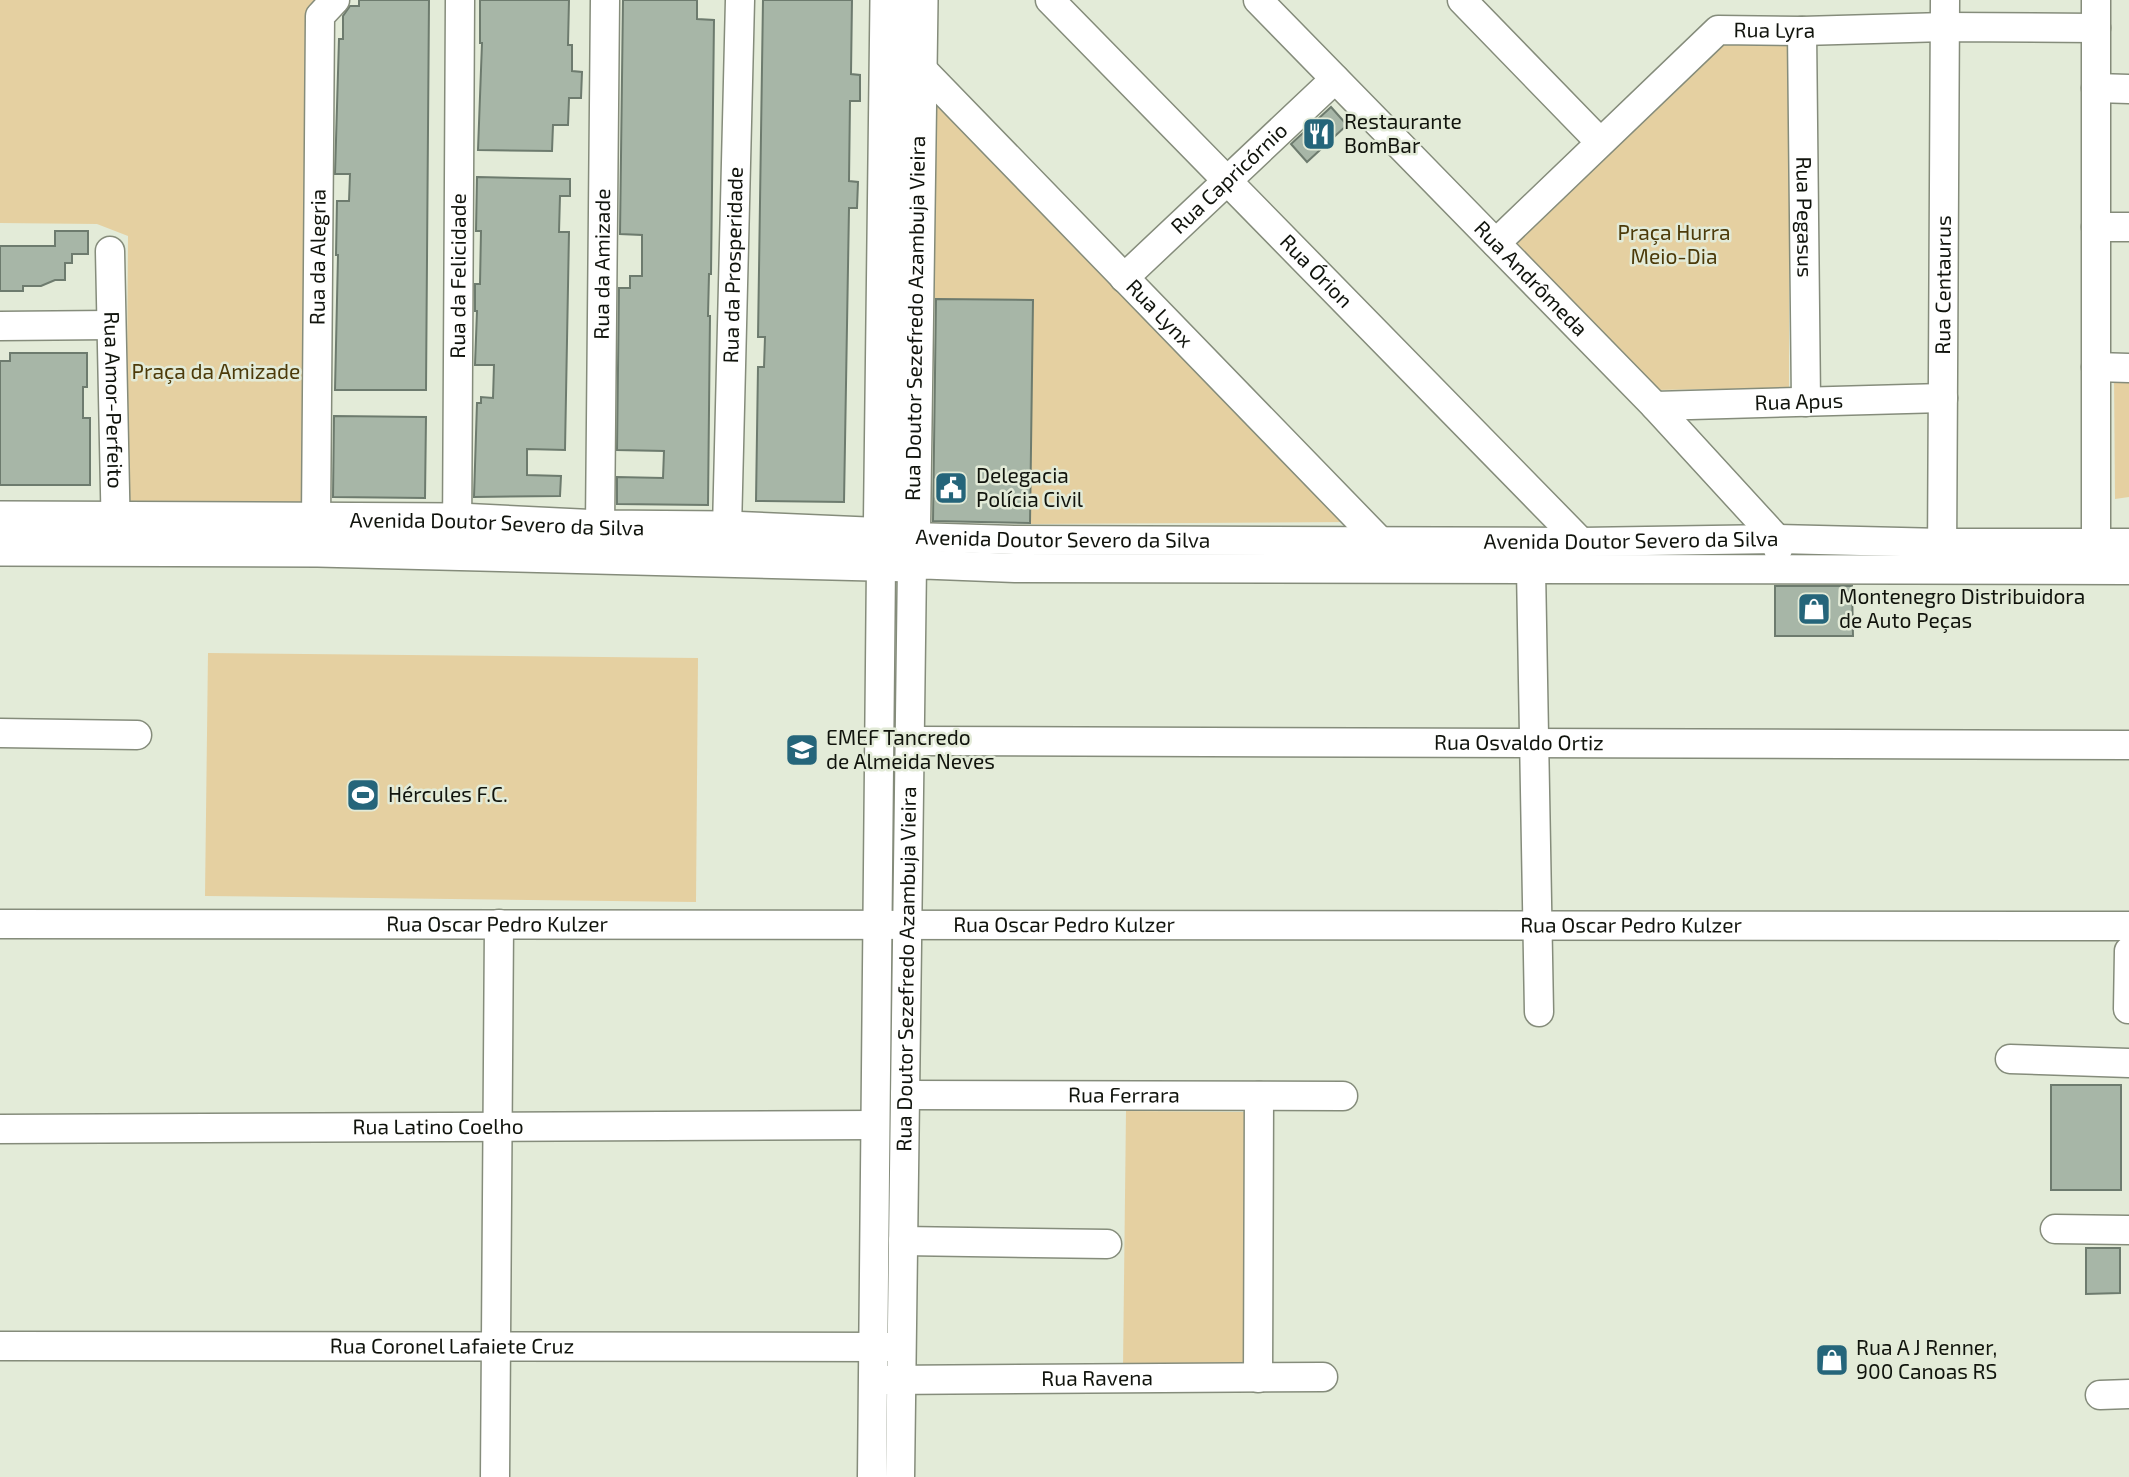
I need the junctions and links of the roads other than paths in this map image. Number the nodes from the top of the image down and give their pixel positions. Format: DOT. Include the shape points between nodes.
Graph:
graph roads {
  1 [pos="335,0"];
  2 [pos="460,0"];
  3 [pos="605,0"];
  4 [pos="740,0"];
  5 [pos="888,0"];
  6 [pos="920,0"];
  7 [pos="1050,0"];
  8 [pos="1258,0"];
  9 [pos="1462,0"];
  10 [pos="2096,0"];
  11 [pos="1487,13"];
  12 [pos="1945,13"];
  13 [pos="2096,28"];
  14 [pos="1802,31"];
  15 [pos="919,66"];
  16 [pos="1335,79"];
  17 [pos="2096,88"];
  18 [pos="2129,89"];
  19 [pos="1600,142"];
  20 [pos="1227,180"];
  21 [pos="2096,227"];
  22 [pos="2129,227"];
  23 [pos="1496,243"];
  24 [pos="110,251"];
  25 [pos="1124,278"];
  26 [pos="110,325"];
  27 [pos="0,326"];
  28 [pos="899,346"];
  29 [pos="2096,367"];
  30 [pos="2129,368"];
  31 [pos="1943,398"];
  32 [pos="1806,402"];
  33 [pos="1655,406"];
  34 [pos="0,519"];
  35 [pos="316,521"];
  36 [pos="600,528"];
  37 [pos="727,529"];
  38 [pos="116,534"];
  39 [pos="457,537"];
  40 [pos="1777,539"];
  41 [pos="1014,540"];
  42 [pos="1379,540"];
  43 [pos="1581,542"];
  44 [pos="2129,543"];
  45 [pos="0,548"];
  46 [pos="897,551"];
  47 [pos="1942,556"];
  48 [pos="2096,556"];
  49 [pos="1015,568"];
  50 [pos="1378,569"];
  51 [pos="1531,569"];
  52 [pos="1780,569"];
  53 [pos="2129,570"];
  54 [pos="0,733"];
  55 [pos="137,735"];
  56 [pos="910,741"];
  57 [pos="1534,743"];
  58 [pos="2129,745"];
  59 [pos="0,924"];
  60 [pos="499,924"];
  61 [pos="876,925"];
  62 [pos="907,925"];
  63 [pos="1537,925"];
  64 [pos="2129,926"];
  65 [pos="2129,951"];
  66 [pos="2129,1009"];
  67 [pos="1539,1012"];
  68 [pos="2010,1059"];
  69 [pos="2129,1063"];
  70 [pos="905,1094"];
  71 [pos="1259,1096"];
  72 [pos="1343,1096"];
  73 [pos="874,1125"];
  74 [pos="498,1128"];
  75 [pos="0,1129"];
  76 [pos="2055,1229"];
  77 [pos="2129,1230"];
  78 [pos="903,1241"];
  79 [pos="1107,1244"];
  80 [pos="0,1346"];
  81 [pos="496,1347"];
  82 [pos="873,1347"];
  83 [pos="902,1347"];
  84 [pos="1323,1377"];
  85 [pos="1258,1378"];
  86 [pos="902,1380"];
  87 [pos="872,1381"];
  88 [pos="2129,1394"];
  89 [pos="2100,1395"];
  90 [pos="495,1477"];
  91 [pos="872,1477"];
  92 [pos="900,1477"];
  1 -- 35 [label="street, Rua da Alegria" via="320,16"];
  2 -- 39 [label="street, Rua da Felicidade"];
  3 -- 36 [label="street, Rua da Amizade"];
  4 -- 37 [label="street, Rua da Prosperidade"];
  5 -- 28 [label="main road, Rua Doutor Sezefredo Azambuja Vieira"];
  6 -- 15 [label="main road, Rua Doutor Sezefredo Azambuja Vieira"];
  7 -- 20 [label="street, Rua Órion"];
  8 -- 16 [label="street, Rua Andrômeda"];
  9 -- 11 [label="street"];
  10 -- 13 [label="street"];
  11 -- 19 [label="street"];
  12 -- 13 [label="street, Rua Lyra"];
  12 -- 14 [label="street, Rua Lyra"];
  12 -- 31 [label="street, Rua Centaurus"];
  13 -- 17 [label="street"];
  14 -- 19 [label="street, Rua Lyra" via="1718,30"];
  14 -- 32 [label="street, Rua Pegasus"];
  15 -- 25 [label="street, Rua Lynx"];
  15 -- 28 [label="main road, Rua Doutor Sezefredo Azambuja Vieira"];
  16 -- 20 [label="street, Rua Capricórnio"];
  16 -- 23 [label="street, Rua Andrômeda"];
  17 -- 18 [label="street"];
  17 -- 21 [label="street"];
  19 -- 23 [label="street, Rua Lyra"];
  20 -- 25 [label="street, Rua Capricórnio"];
  20 -- 43 [label="street, Rua Órion"];
  21 -- 22 [label="street"];
  21 -- 29 [label="street"];
  23 -- 33 [label="street, Rua Andrômeda"];
  24 -- 26 [label="street, Rua Amor-Perfeito"];
  25 -- 42 [label="street, Rua Lynx"];
  26 -- 27 [label="street"];
  26 -- 38 [label="street, Rua Amor-Perfeito"];
  28 -- 46 [label="main road, Rua Doutor Sezefredo Azambuja Vieira"];
  29 -- 30 [label="street"];
  29 -- 48 [label="street"];
  31 -- 32 [label="street, Rua Apus"];
  31 -- 47 [label="street, Rua Centaurus"];
  32 -- 33 [label="street, Rua Apus"];
  33 -- 40 [label="street, Rua Andrômeda"];
  34 -- 38 [label="main road, Avenida Doutor Severo da Silva"];
  35 -- 38 [label="main road, Avenida Doutor Severo da Silva"];
  35 -- 39 [label="main road, Avenida Doutor Severo da Silva"];
  36 -- 37 [label="main road, Avenida Doutor Severo da Silva"];
  36 -- 39 [label="main road, Avenida Doutor Severo da Silva"];
  37 -- 46 [label="main road, Avenida Doutor Severo da Silva"];
  38 -- 39 [label="main road, Avenida Doutor Severo da Silva" via="318,549"];
  38 -- 45 [label="main road, Avenida Doutor Severo da Silva"];
  39 -- 46 [label="main road, Avenida Doutor Severo da Silva"];
  40 -- 43 [label="street, Avenida Doutor Severo da Silva"];
  40 -- 47 [label="street, Avenida Doutor Severo da Silva"];
  40 -- 52 [label="street"];
  41 -- 42 [label="street, Avenida Doutor Severo da Silva"];
  41 -- 46 [label="street, Avenida Doutor Severo da Silva"];
  41 -- 49 [label="street"];
  42 -- 43 [label="street, Avenida Doutor Severo da Silva"];
  42 -- 50 [label="street"];
  44 -- 48 [label="street, Avenida Doutor Severo da Silva"];
  46 -- 49 [label="street, Avenida Doutor Severo da Silva"];
  46 -- 56 [label="street, Rua Doutor Sezefredo Azambuja Vieira"];
  46 -- 61 [label="street, Rua Doutor Sezefredo Azambuja Vieira"];
  47 -- 48 [label="street, Avenida Doutor Severo da Silva"];
  47 -- 52 [label="street, Avenida Doutor Severo da Silva"];
  48 -- 53 [label="street, Avenida Doutor Severo da Silva"];
  49 -- 50 [label="street, Avenida Doutor Severo da Silva"];
  50 -- 51 [label="street, Avenida Doutor Severo da Silva"];
  51 -- 52 [label="street, Avenida Doutor Severo da Silva"];
  51 -- 57 [label="street"];
  54 -- 55 [label="street"];
  56 -- 57 [label="street, Rua Osvaldo Ortiz"];
  56 -- 62 [label="street, Rua Doutor Sezefredo Azambuja Vieira"];
  57 -- 58 [label="street, Rua Osvaldo Ortiz"];
  57 -- 63 [label="street"];
  59 -- 60 [label="street, Rua Oscar Pedro Kulzer"];
  60 -- 61 [label="street, Rua Oscar Pedro Kulzer"];
  60 -- 74 [label="street"];
  61 -- 62 [label="street, Rua Oscar Pedro Kulzer"];
  61 -- 73 [label="street, Rua Doutor Sezefredo Azambuja Vieira"];
  62 -- 63 [label="street, Rua Oscar Pedro Kulzer"];
  62 -- 70 [label="street, Rua Doutor Sezefredo Azambuja Vieira"];
  63 -- 64 [label="street, Rua Oscar Pedro Kulzer"];
  63 -- 67 [label="street"];
  65 -- 66 [label="street"];
  68 -- 69 [label="street"];
  70 -- 71 [label="street, Rua Ferrara"];
  70 -- 78 [label="street, Rua Doutor Sezefredo Azambuja Vieira"];
  71 -- 72 [label="street, Rua Ferrara"];
  71 -- 85 [label="street"];
  73 -- 74 [label="street, Rua Latino Coelho"];
  73 -- 82 [label="street, Rua Doutor Sezefredo Azambuja Vieira"];
  74 -- 75 [label="street, Rua Latino Coelho"];
  74 -- 81 [label="street"];
  76 -- 77 [label="street"];
  78 -- 79 [label="street"];
  78 -- 83 [label="street, Rua Doutor Sezefredo Azambuja Vieira"];
  80 -- 81 [label="street, Rua Coronel Lafaiete Cruz"];
  81 -- 82 [label="street, Rua Coronel Lafaiete Cruz"];
  81 -- 90 [label="street"];
  82 -- 83 [label="street, Rua Coronel Lafaiete Cruz"];
  82 -- 87 [label="street, Rua Doutor Sezefredo Azambuja Vieira"];
  83 -- 86 [label="street, Rua Doutor Sezefredo Azambuja Vieira"];
  84 -- 85 [label="street, Rua Ravena"];
  85 -- 86 [label="street, Rua Ravena"];
  86 -- 87 [label="street, Rua Ravena"];
  86 -- 92 [label="street, Rua Doutor Sezefredo Azambuja Vieira"];
  87 -- 91 [label="street, Rua Doutor Sezefredo Azambuja Vieira"];
  88 -- 89 [label="street"];
}
